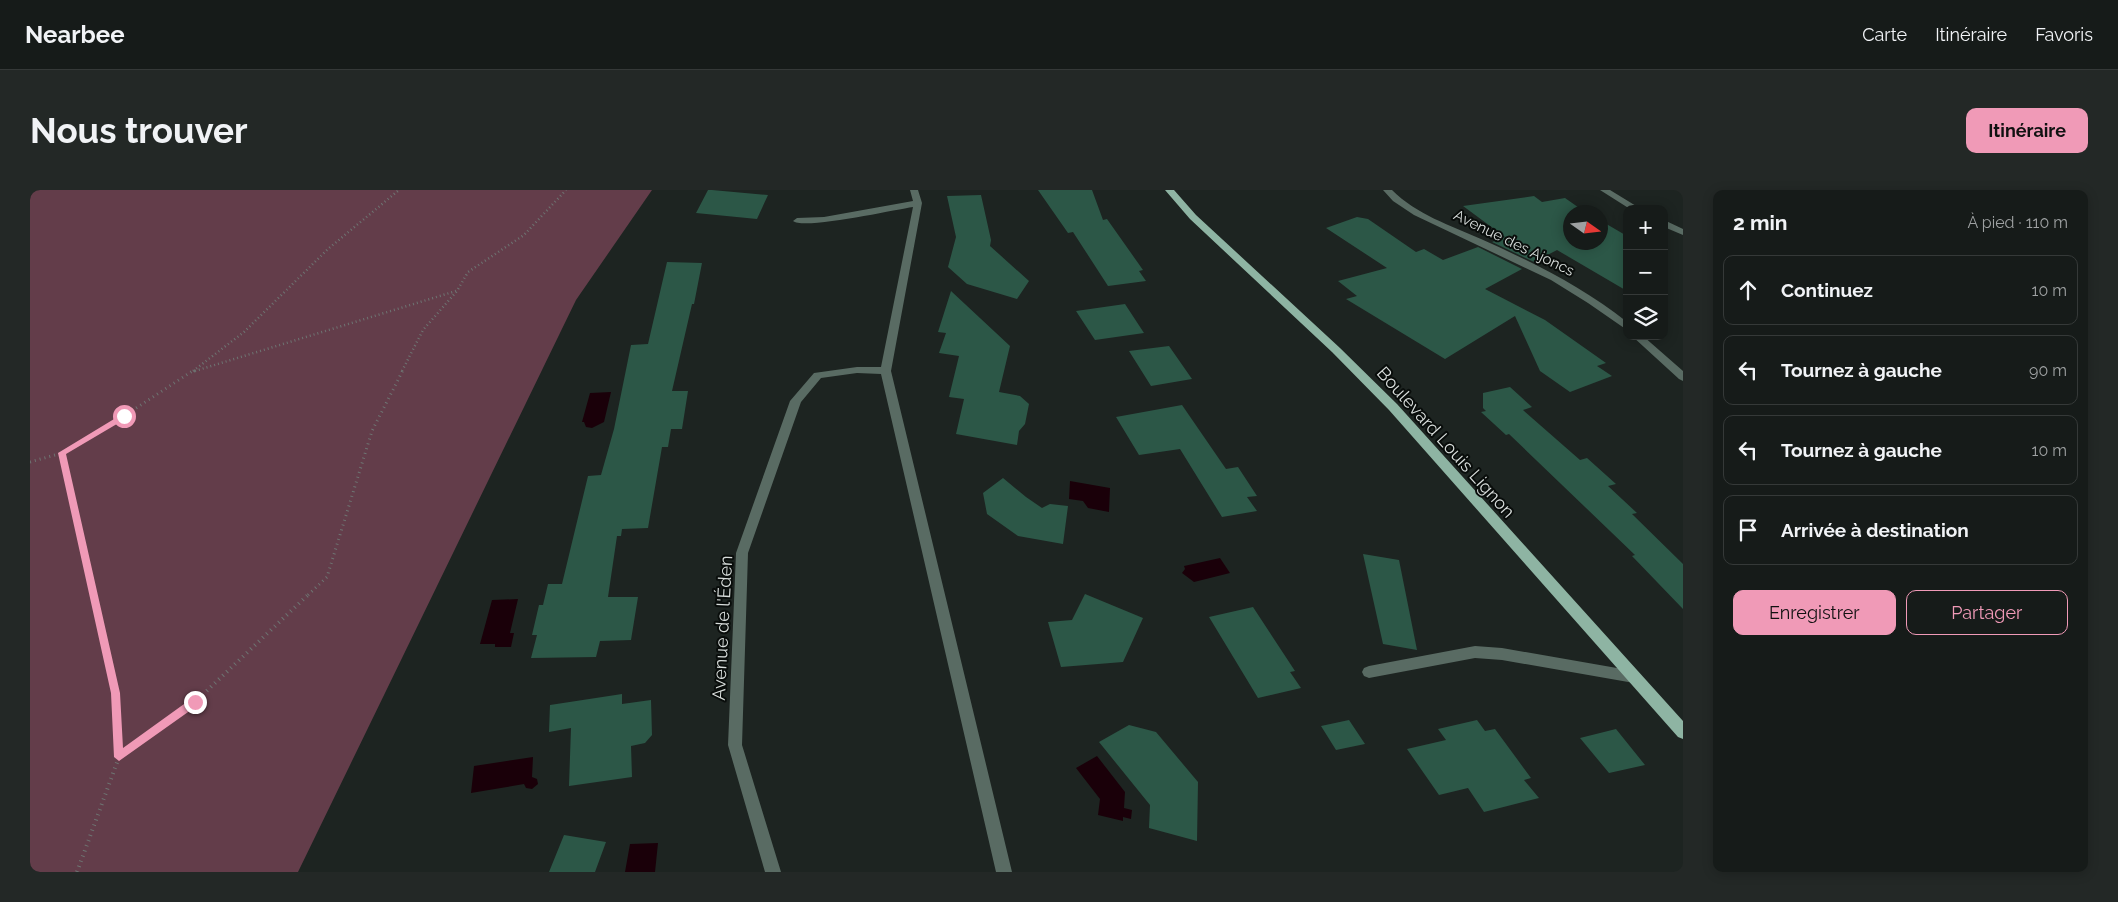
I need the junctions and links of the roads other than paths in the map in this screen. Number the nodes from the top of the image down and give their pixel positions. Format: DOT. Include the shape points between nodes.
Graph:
graph roads {
  1 [pos="914,190"];
  2 [pos="1168,190"];
  3 [pos="1387,190"];
  4 [pos="1604,190"];
  5 [pos="918,202"];
  6 [pos="1630,205"];
  7 [pos="797,220"];
  8 [pos="1668,225"];
  9 [pos="1683,232"];
  10 [pos="1623,324"];
  11 [pos="1641,340"];
  12 [pos="886,372"];
  13 [pos="1683,377"];
  14 [pos="1369,672"];
  15 [pos="1634,676"];
  16 [pos="1683,732"];
  17 [pos="773,872"];
  18 [pos="1004,872"];
  1 -- 5 [label="street"];
  2 -- 15 [label="main road, Boulevard Louis Lignon" via="1393,406"];
  3 -- 10 [label="street, Avenue des Ajoncs" via="1414,212 1570,286"];
  4 -- 6 [label="street"];
  5 -- 7 [label="street" via="824,220"];
  5 -- 12 [label="street"];
  8 -- 9 [label="street"];
  11 -- 13 [label="street"];
  12 -- 17 [label="street, Avenue de l'Éden" via="857,370 818,375 796,401 742,553 736,745"];
  12 -- 18 [label="street"];
  14 -- 15 [label="street" via="1475,652"];
  15 -- 16 [label="main road, Boulevard Louis Lignon"];
}
